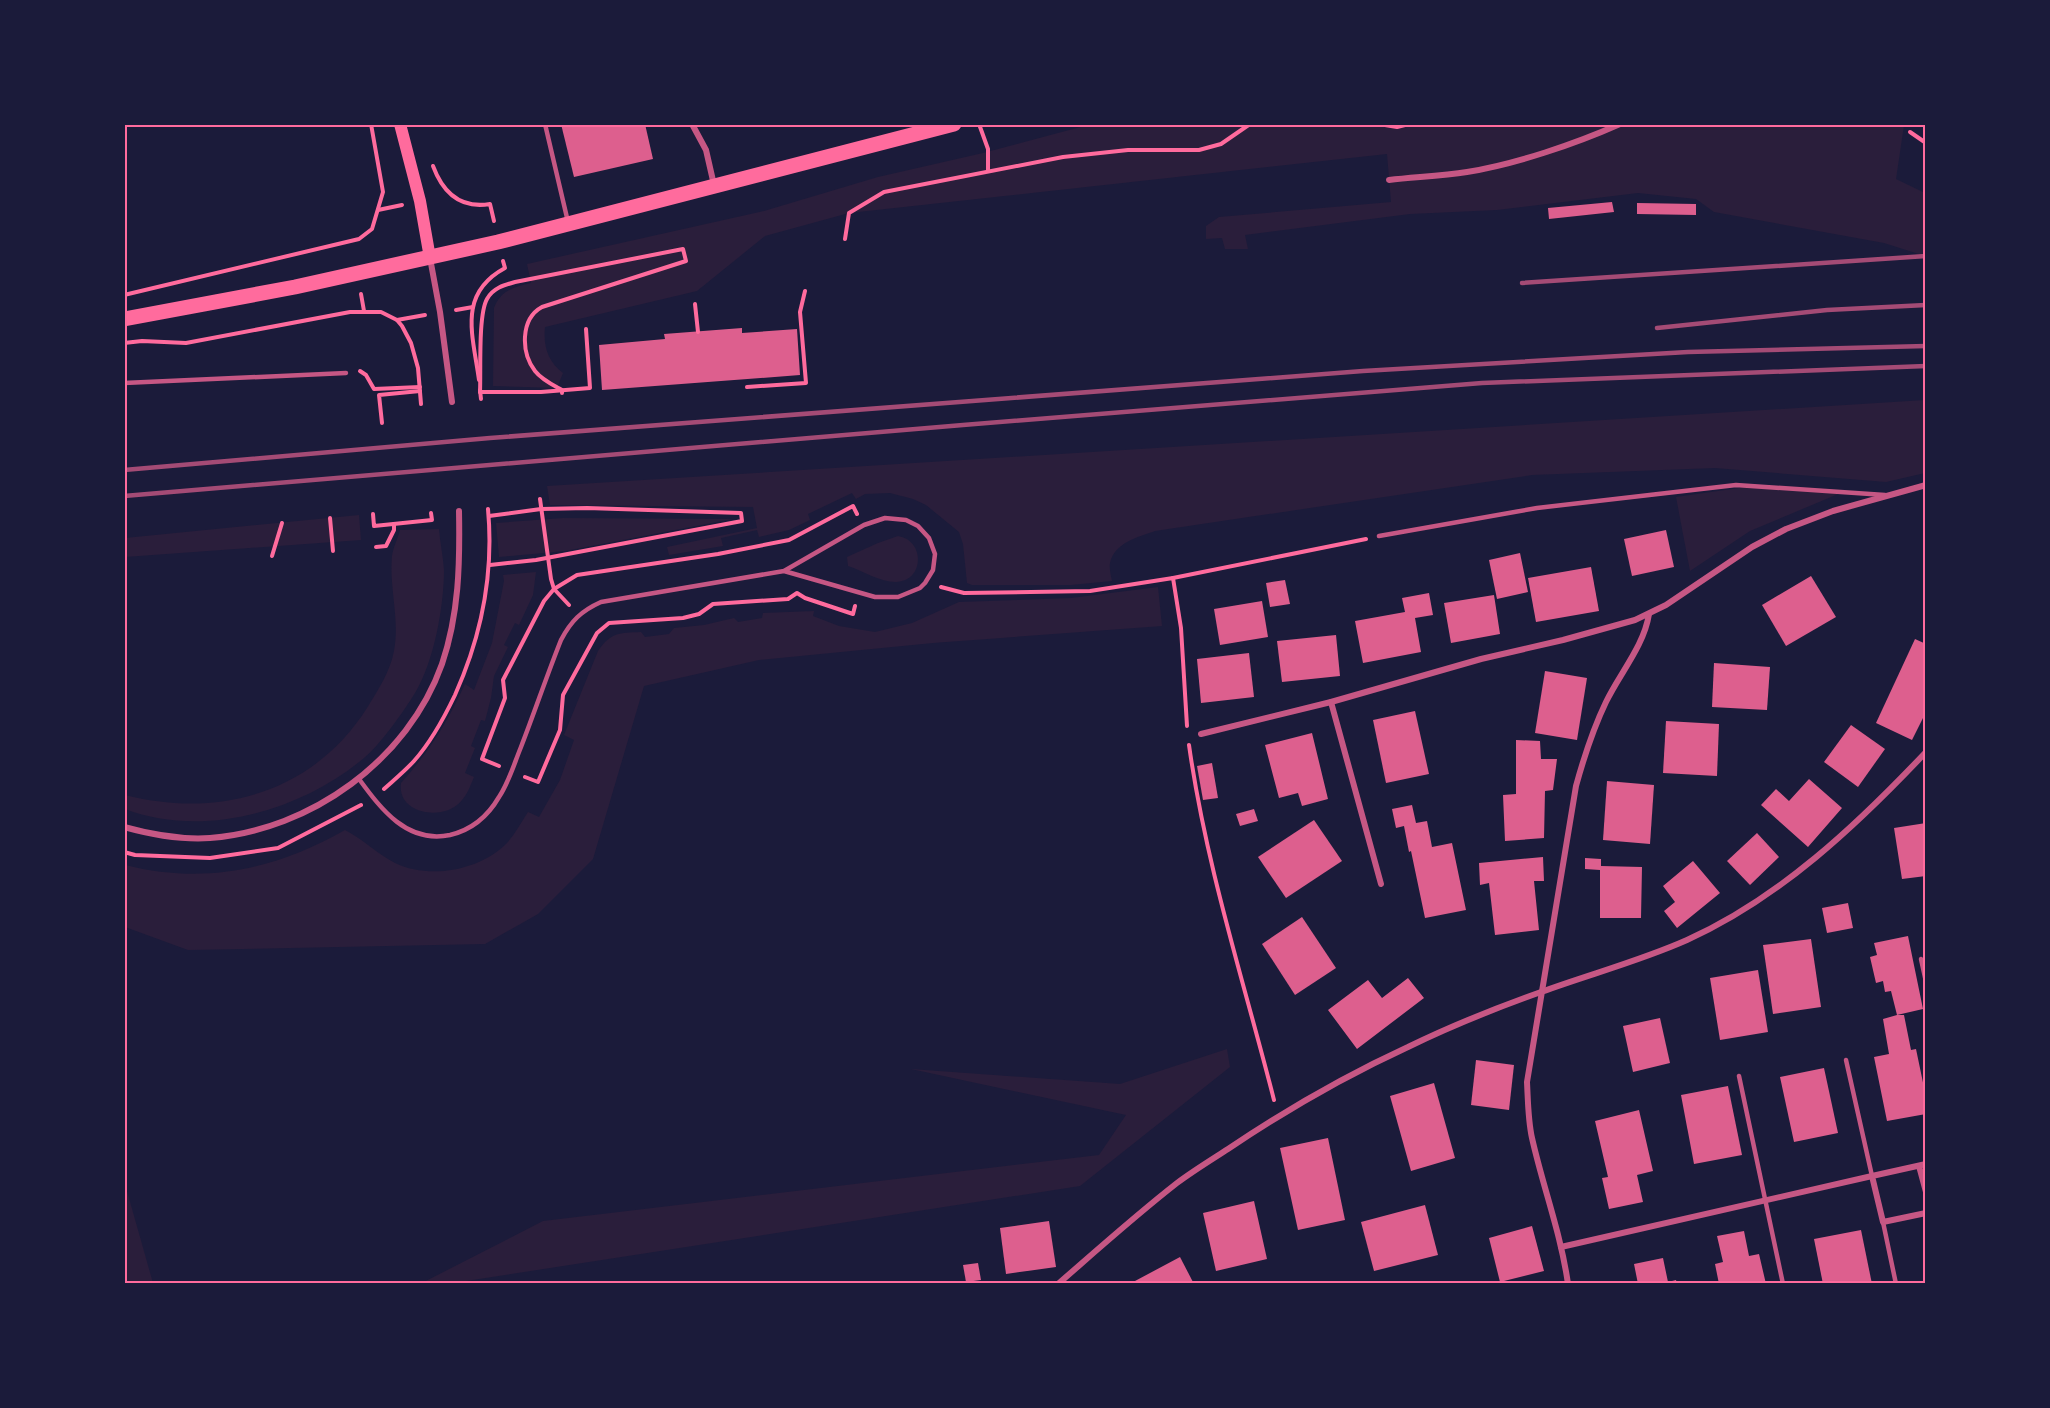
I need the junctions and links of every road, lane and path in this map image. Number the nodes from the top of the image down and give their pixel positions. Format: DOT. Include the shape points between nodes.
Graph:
graph roads {
  1 [pos="371,124"];
  2 [pos="400,124"];
  3 [pos="545,124"];
  4 [pos="692,124"];
  5 [pos="954,124"];
  6 [pos="979,124"];
  7 [pos="1250,124"];
  8 [pos="1378,124"];
  9 [pos="1409,124"];
  10 [pos="1620,124"];
  11 [pos="1910,132"];
  12 [pos="1926,143"];
  13 [pos="430,156"];
  14 [pos="988,171"];
  15 [pos="1389,180"];
  16 [pos="714,186"];
  17 [pos="490,204"];
  18 [pos="568,225"];
  19 [pos="845,238"];
  20 [pos="430,258"];
  21 [pos="505,268"];
  22 [pos="805,291"];
  23 [pos="124,295"];
  24 [pos="695,304"];
  25 [pos="124,319"];
  26 [pos="586,329"];
  27 [pos="698,332"];
  28 [pos="124,343"];
  29 [pos="353,372"];
  30 [pos="346,373"];
  31 [pos="124,383"];
  32 [pos="747,387"];
  33 [pos="420,389"];
  34 [pos="562,392"];
  35 [pos="480,393"];
  36 [pos="481,399"];
  37 [pos="452,402"];
  38 [pos="422,404"];
  39 [pos="382,423"];
  40 [pos="1926,485"];
  41 [pos="1888,495"];
  42 [pos="540,499"];
  43 [pos="488,509"];
  44 [pos="459,511"];
  45 [pos="541,511"];
  46 [pos="431,513"];
  47 [pos="373,514"];
  48 [pos="489,516"];
  49 [pos="330,518"];
  50 [pos="282,523"];
  51 [pos="394,524"];
  52 [pos="864,525"];
  53 [pos="1379,536"];
  54 [pos="376,547"];
  55 [pos="333,551"];
  56 [pos="272,556"];
  57 [pos="548,567"];
  58 [pos="784,571"];
  59 [pos="1173,578"];
  60 [pos="925,583"];
  61 [pos="860,592"];
  62 [pos="1649,614"];
  63 [pos="1331,702"];
  64 [pos="1201,734"];
  65 [pos="1926,752"];
  66 [pos="512,771"];
  67 [pos="359,778"];
  68 [pos="124,827"];
  69 [pos="1381,884"];
  70 [pos="1921,959"];
  71 [pos="1926,982"];
  72 [pos="1542,991"];
  73 [pos="1846,1060"];
  74 [pos="1739,1076"];
  75 [pos="1273,1096"];
  76 [pos="1922,1165"];
  77 [pos="1872,1176"];
  78 [pos="1926,1192"];
  79 [pos="1765,1200"];
  80 [pos="1926,1213"];
  81 [pos="1883,1222"];
  82 [pos="1561,1247"];
  83 [pos="1058,1284"];
  84 [pos="1568,1284"];
  85 [pos="1783,1284"];
  86 [pos="1896,1284"];
  1 -- 23 [label="path" via="383,192 372,229 358,239"];
  2 -- 20 [label="main road"];
  3 -- 18 [label="lane"];
  4 -- 16 [label="street" via="706,150"];
  5 -- 16 [label="main road"];
  6 -- 14 [label="path" via="988,149"];
  7 -- 14 [label="path" via="1221,144 1198,150 1128,150"];
  8 -- 9 [label="path"];
  10 -- 15 [label="street" via="1535,155 1468,172"];
  11 -- 12 [label="path"];
  13 -- 17 [label="path" via="439,183 450,194 467,204"];
  14 -- 19 [label="path" via="884,192 849,213"];
  16 -- 18 [label="main road"];
  18 -- 20 [label="main road"];
  20 -- 25 [label="main road"];
  20 -- 37 [label="street"];
  21 -- 35 [label="path" via="482,284 474,300 472,322"];
  22 -- 32 [label="path" via="800,312 806,383"];
  24 -- 27 [label="path"];
  26 -- 34 [label="path" via="590,388"];
  28 -- 33 [label="path" via="186,343 350,312 381,312 397,320 406,333 415,356"];
  29 -- 33 [label="path" via="366,375 374,389"];
  30 -- 31 [label="lane"];
  33 -- 38 [label="path"];
  33 -- 39 [label="path" via="379,395"];
  34 -- 35 [label="path"];
  34 -- 35 [label="path" via="541,377 530,361 525,338 533,313 686,261 683,249 500,286 484,309"];
  35 -- 36 [label="path"];
  40 -- 41 [label="street"];
  41 -- 53 [label="lane" via="1736,485 1537,508"];
  41 -- 62 [label="street" via="1786,529"];
  42 -- 45 [label="path"];
  43 -- 48 [label="path"];
  44 -- 67 [label="street" via="457,600 441,667 404,733"];
  45 -- 48 [label="path"];
  45 -- 48 [label="path" via="587,508 741,513 742,521 536,560 490,564"];
  45 -- 57 [label="path"];
  46 -- 51 [label="path" via="432,520"];
  47 -- 51 [label="path" via="374,526"];
  49 -- 55 [label="path"];
  50 -- 56 [label="path"];
  51 -- 54 [label="path" via="386,546"];
  52 -- 58 [label="lane"];
  52 -- 60 [label="lane" via="891,517 923,530 934,554 933,570"];
  52 -- 66 [label="path" via="853,506 789,540 577,575 554,589 503,680 505,698 482,759"];
  53 -- 59 [label="path"];
  58 -- 61 [label="lane"];
  58 -- 66 [label="lane" via="602,603 583,611 561,640"];
  59 -- 60 [label="path" via="1101,590 1068,591 964,593"];
  59 -- 75 [label="path" via="1194,782 1214,875"];
  60 -- 61 [label="lane" via="898,597 875,597"];
  61 -- 66 [label="path" via="853,614 797,593 788,599 713,604 699,614 683,618 609,623 597,633 563,695 560,730 538,782"];
  62 -- 63 [label="street" via="1621,625 1481,659"];
  62 -- 72 [label="street" via="1643,638 1605,703 1576,786"];
  63 -- 64 [label="street"];
  63 -- 69 [label="street"];
  65 -- 72 [label="street" via="1848,829 1779,886 1732,916 1689,939"];
  66 -- 67 [label="lane" via="499,798 480,820 444,836 418,834 400,826"];
  67 -- 68 [label="street" via="291,817 240,834 190,838 158,836"];
  70 -- 71 [label="lane"];
  72 -- 82 [label="street" via="1527,1082 1528,1113"];
  72 -- 83 [label="street" via="1409,1046 1278,1115 1178,1182"];
  73 -- 77 [label="lane"];
  74 -- 79 [label="lane"];
  76 -- 77 [label="street"];
  76 -- 78 [label="street"];
  77 -- 79 [label="street"];
  77 -- 81 [label="street"];
  79 -- 82 [label="street"];
  79 -- 85 [label="lane"];
  80 -- 81 [label="street"];
  81 -- 86 [label="lane"];
  82 -- 84 [label="street"];
}
